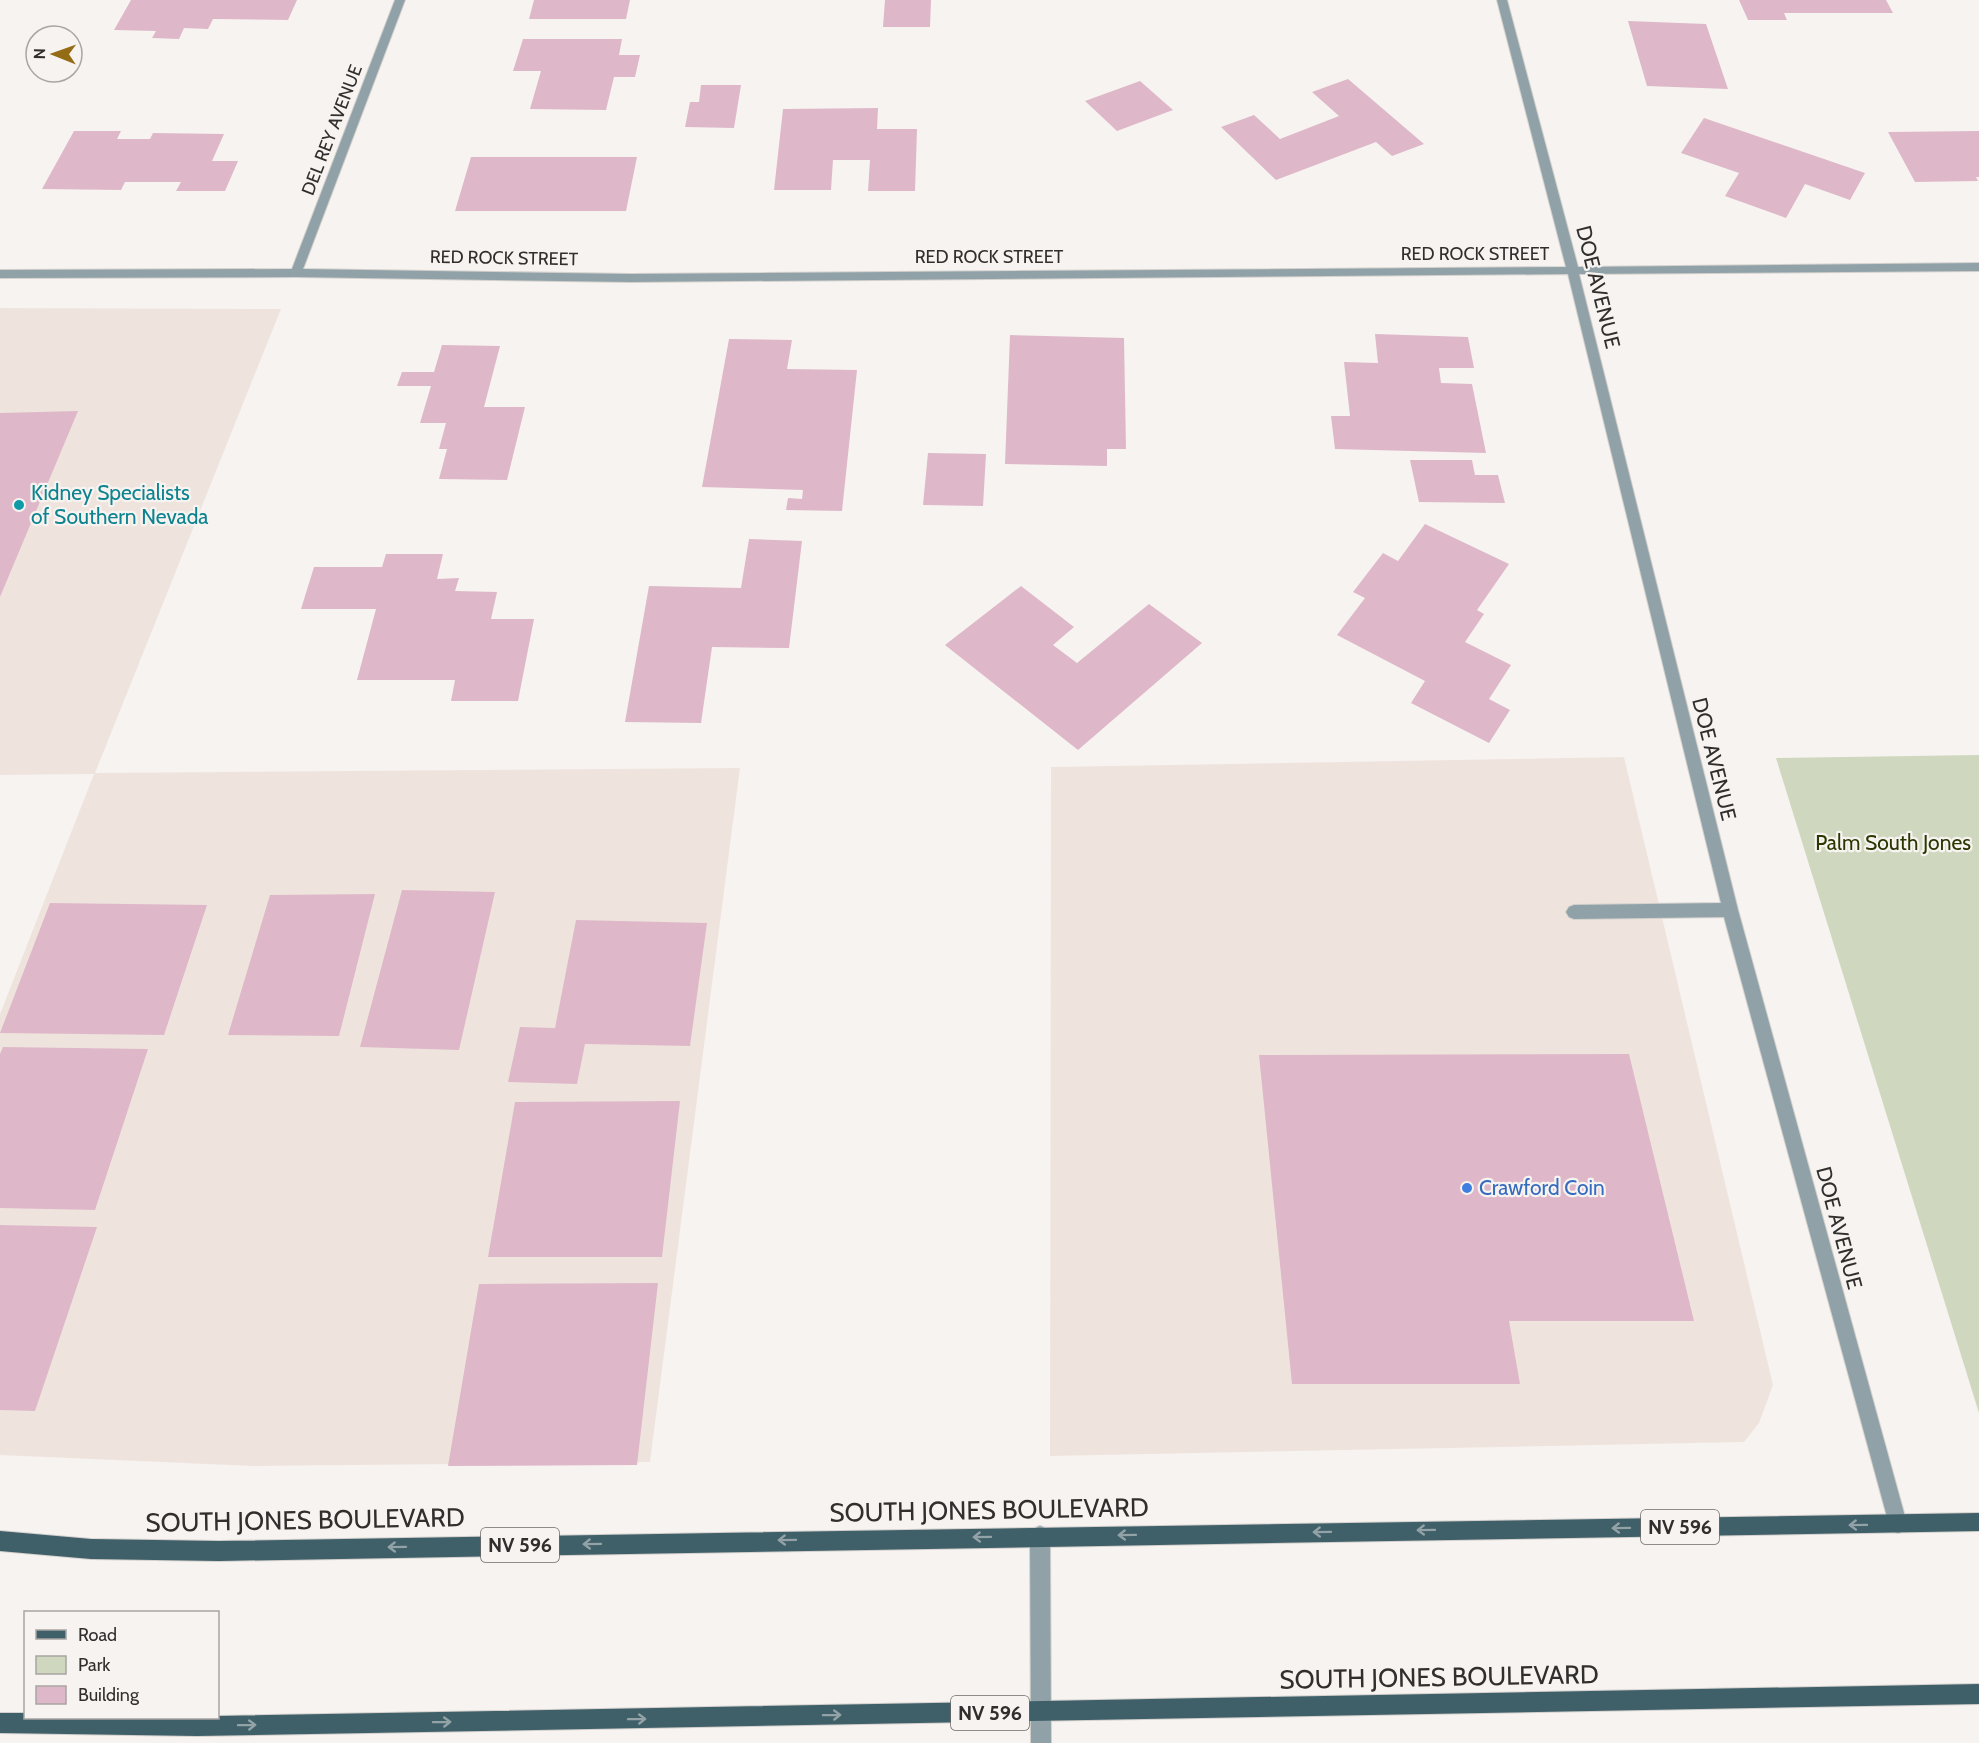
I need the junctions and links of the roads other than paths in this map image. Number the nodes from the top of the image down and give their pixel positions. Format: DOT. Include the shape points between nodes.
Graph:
graph roads {
  1 [pos="400,0"];
  2 [pos="1502,0"];
  3 [pos="1979,267"];
  4 [pos="1573,271"];
  5 [pos="296,273"];
  6 [pos="0,274"];
  7 [pos="1730,910"];
  8 [pos="1574,912"];
  9 [pos="1979,1522"];
  10 [pos="1898,1524"];
  11 [pos="1040,1536"];
  12 [pos="0,1541"];
  13 [pos="1979,1694"];
  14 [pos="1041,1712"];
  15 [pos="0,1723"];
  16 [pos="1041,1743"];
  1 -- 5 [label="street, DEL REY AVENUE"];
  2 -- 4 [label="street, DOE AVENUE"];
  3 -- 4 [label="street, RED ROCK STREET"];
  4 -- 5 [label="street, RED ROCK STREET" via="632,278"];
  4 -- 7 [label="street, DOE AVENUE"];
  5 -- 6 [label="street, RED ROCK STREET"];
  7 -- 8 [label="street"];
  7 -- 10 [label="street, DOE AVENUE"];
  9 -- 10 [label="main road, SOUTH JONES BOULEVARD / NV 596"];
  10 -- 11 [label="main road, SOUTH JONES BOULEVARD / NV 596, one-way"];
  11 -- 12 [label="main road, SOUTH JONES BOULEVARD / NV 596, one-way" via="219,1551 91,1549"];
  11 -- 14 [label="street"];
  13 -- 14 [label="main road, SOUTH JONES BOULEVARD / NV 596"];
  15 -- 14 [label="main road, SOUTH JONES BOULEVARD / NV 596, one-way" via="197,1726"];
  14 -- 16 [label="street"];
}
